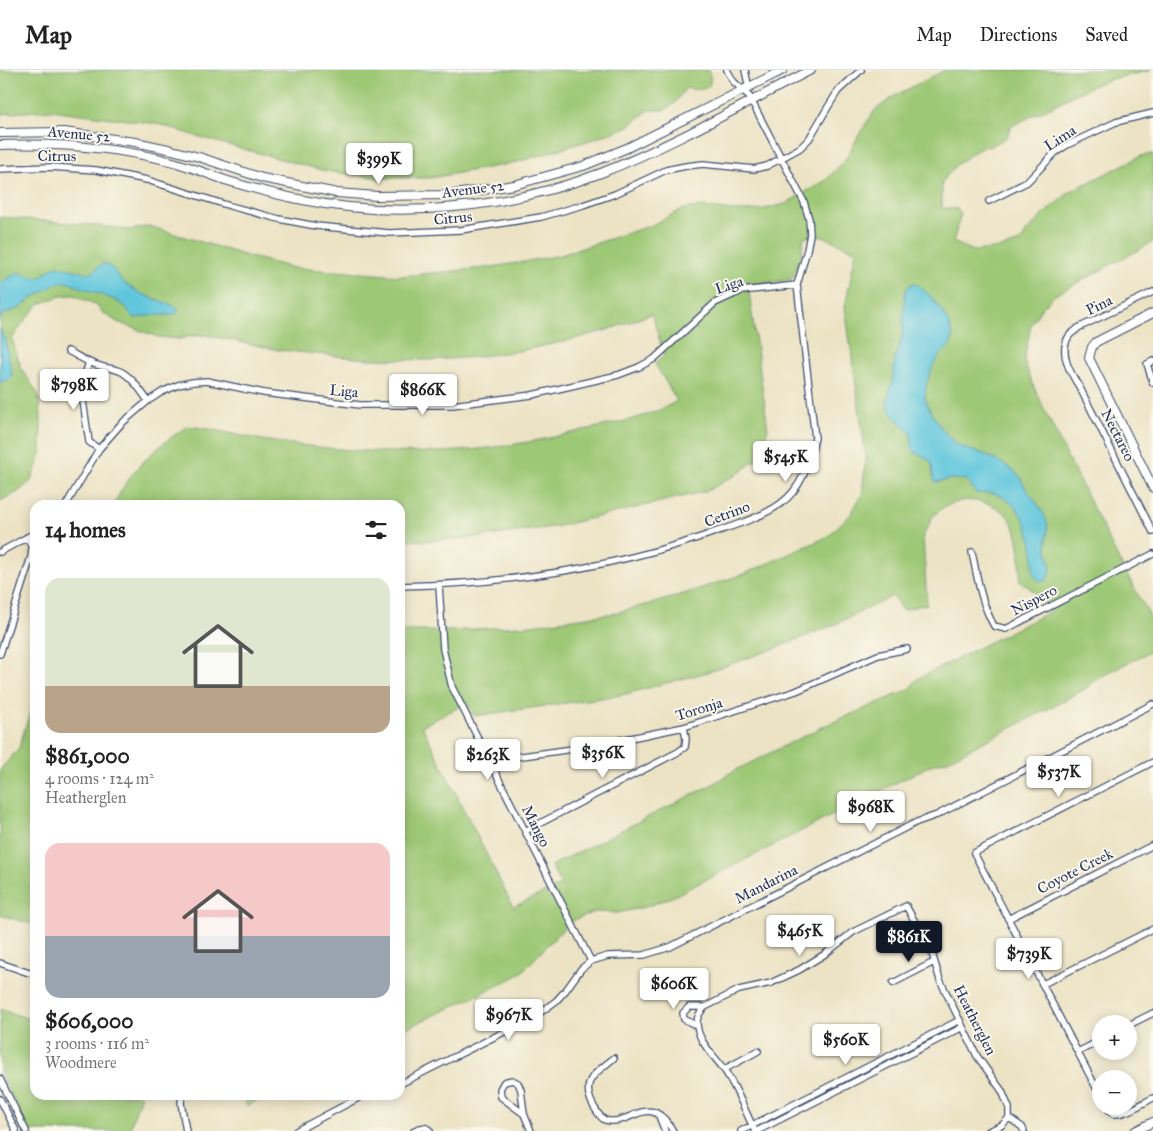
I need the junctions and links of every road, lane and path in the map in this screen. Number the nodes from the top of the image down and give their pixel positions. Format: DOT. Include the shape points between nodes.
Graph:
graph roads {
  1 [pos="728,70"];
  2 [pos="745,70"];
  3 [pos="783,70"];
  4 [pos="810,70"];
  5 [pos="861,70"];
  6 [pos="745,88"];
  7 [pos="750,98"];
  8 [pos="1153,113"];
  9 [pos="0,134"];
  10 [pos="0,145"];
  11 [pos="781,158"];
  12 [pos="0,169"];
  13 [pos="989,202"];
  14 [pos="797,285"];
  15 [pos="1153,292"];
  16 [pos="1153,313"];
  17 [pos="1065,349"];
  18 [pos="68,351"];
  19 [pos="1153,361"];
  20 [pos="90,362"];
  21 [pos="1153,383"];
  22 [pos="148,401"];
  23 [pos="99,449"];
  24 [pos="1153,488"];
  25 [pos="69,500"];
  26 [pos="1153,532"];
  27 [pos="28,538"];
  28 [pos="30,543"];
  29 [pos="0,552"];
  30 [pos="972,552"];
  31 [pos="1153,554"];
  32 [pos="30,560"];
  33 [pos="439,585"];
  34 [pos="405,586"];
  35 [pos="907,650"];
  36 [pos="0,654"];
  37 [pos="1153,704"];
  38 [pos="684,727"];
  39 [pos="1153,762"];
  40 [pos="491,766"];
  41 [pos="525,831"];
  42 [pos="1153,845"];
  43 [pos="1008,919"];
  44 [pos="1153,929"];
  45 [pos="591,961"];
  46 [pos="934,962"];
  47 [pos="0,963"];
  48 [pos="30,973"];
  49 [pos="893,983"];
  50 [pos="1043,984"];
  51 [pos="702,1009"];
  52 [pos="1153,1013"];
  53 [pos="960,1020"];
  54 [pos="1137,1021"];
  55 [pos="697,1026"];
  56 [pos="963,1027"];
  57 [pos="914,1043"];
  58 [pos="1092,1045"];
  59 [pos="918,1050"];
  60 [pos="758,1051"];
  61 [pos="1078,1052"];
  62 [pos="890,1056"];
  63 [pos="614,1058"];
  64 [pos="893,1062"];
  65 [pos="874,1064"];
  66 [pos="724,1069"];
  67 [pos="877,1070"];
  68 [pos="859,1071"];
  69 [pos="862,1078"];
  70 [pos="0,1079"];
  71 [pos="841,1080"];
  72 [pos="1092,1080"];
  73 [pos="405,1082"];
  74 [pos="844,1087"];
  75 [pos="820,1091"];
  76 [pos="822,1098"];
  77 [pos="1153,1098"];
  78 [pos="0,1099"];
  79 [pos="181,1100"];
  80 [pos="355,1100"];
  81 [pos="798,1102"];
  82 [pos="1137,1106"];
  83 [pos="800,1109"];
  84 [pos="524,1114"];
  85 [pos="659,1116"];
  86 [pos="1009,1118"];
  87 [pos="1153,1122"];
  88 [pos="754,1129"];
  89 [pos="16,1131"];
  90 [pos="26,1131"];
  91 [pos="186,1131"];
  92 [pos="296,1131"];
  93 [pos="414,1131"];
  94 [pos="430,1131"];
  95 [pos="531,1131"];
  96 [pos="665,1131"];
  97 [pos="673,1131"];
  98 [pos="741,1131"];
  99 [pos="989,1131"];
  100 [pos="1024,1131"];
  101 [pos="1135,1131"];
  1 -- 6 [label="street" via="734,82"];
  2 -- 6 [label="street"];
  3 -- 6 [label="main road, Avenue 52"];
  4 -- 7 [label="main road, Avenue 52"];
  5 -- 11 [label="street, Citrus" via="838,92 809,139"];
  6 -- 7 [label="street"];
  6 -- 9 [label="main road, Avenue 52" via="650,137 583,166 514,185 448,195 377,196 338,192 262,178 168,148 135,142 64,132"];
  7 -- 10 [label="main road, Avenue 52" via="626,163 561,186 494,202 427,208 363,208 306,201 252,188 173,162 104,149"];
  7 -- 11 [label="street, Cetrino"];
  8 -- 13 [label="street, Lima" via="1116,122 1067,145 1027,182"];
  11 -- 12 [label="street, Citrus" via="754,169 703,164 666,170 591,202 500,225 388,233 289,221 147,180 96,170 50,167"];
  11 -- 14 [label="street, Cetrino" via="804,202 809,219 810,234"];
  14 -- 22 [label="street, Liga" via="741,291 715,303 639,368 532,394 452,404 360,405 264,393 207,381 178,385"];
  14 -- 33 [label="street, Cetrino" via="815,438 810,461 800,483 781,504 758,516 649,554 511,579"];
  15 -- 17 [label="street, Pina" via="1078,328 1069,337"];
  16 -- 24 [label="main road" via="1096,342 1090,351 1091,364"];
  17 -- 26 [label="street, Nectareo" via="1071,375"];
  18 -- 20 [label="street"];
  19 -- 21 [label="street" via="1148,364"];
  20 -- 22 [label="street" via="124,373 136,383"];
  20 -- 23 [label="street" via="81,387 89,442"];
  22 -- 23 [label="street, Liga"];
  23 -- 25 [label="street, Liga"];
  27 -- 28 [label="street"];
  27 -- 29 [label="street"];
  30 -- 31 [label="street, Nispero" via="989,618 994,626 1006,628"];
  32 -- 36 [label="street"];
  33 -- 34 [label="street, Cetrino"];
  33 -- 40 [label="street, Mango" via="443,649 452,687"];
  35 -- 38 [label="street, Toronja" via="878,655 796,691"];
  37 -- 45 [label="street, Mandarina" via="670,947 644,956 608,956"];
  38 -- 40 [label="street, Toronja" via="587,747 515,757"];
  38 -- 41 [label="street" via="685,747 678,752"];
  39 -- 43 [label="street" via="974,853"];
  40 -- 41 [label="street, Mango"];
  41 -- 45 [label="street, Mango"];
  42 -- 43 [label="street, Coyote Creek"];
  43 -- 50 [label="street"];
  44 -- 50 [label="street"];
  45 -- 73 [label="street" via="556,1001 534,1017"];
  46 -- 49 [label="street"];
  46 -- 51 [label="street, Heatherglen" via="931,950 906,906 853,932 798,970 771,983 740,990"];
  46 -- 53 [label="street, Heatherglen"];
  47 -- 48 [label="street"];
  50 -- 61 [label="street"];
  51 -- 55 [label="street"];
  51 -- 55 [label="street" via="689,1008 683,1013 684,1019"];
  52 -- 54 [label="street"];
  53 -- 56 [label="street, Heatherglen"];
  53 -- 57 [label="street"];
  55 -- 66 [label="street" via="709,1051"];
  56 -- 59 [label="street"];
  56 -- 86 [label="street, Heatherglen" via="977,1056 1002,1092 1009,1108"];
  57 -- 59 [label="street"];
  57 -- 62 [label="street"];
  58 -- 61 [label="street"];
  59 -- 64 [label="street"];
  60 -- 66 [label="street"];
  61 -- 72 [label="street"];
  62 -- 64 [label="street"];
  62 -- 65 [label="street"];
  63 -- 85 [label="street" via="588,1084 588,1096 599,1115 613,1120 646,1111"];
  64 -- 67 [label="street"];
  65 -- 67 [label="street"];
  65 -- 68 [label="street"];
  66 -- 88 [label="street"];
  67 -- 69 [label="street"];
  68 -- 69 [label="street"];
  68 -- 71 [label="street"];
  69 -- 74 [label="street"];
  70 -- 90 [label="street"];
  71 -- 74 [label="street"];
  71 -- 75 [label="street"];
  74 -- 76 [label="street"];
  75 -- 76 [label="street"];
  75 -- 81 [label="street"];
  76 -- 83 [label="street"];
  77 -- 82 [label="street"];
  78 -- 89 [label="street"];
  79 -- 91 [label="street"];
  80 -- 92 [label="street"];
  81 -- 83 [label="street"];
  81 -- 88 [label="street"];
  83 -- 88 [label="street"];
  84 -- 84 [label="street" via="518,1083 512,1080 504,1082 500,1089 501,1097"];
  84 -- 95 [label="street"];
  85 -- 96 [label="street"];
  85 -- 97 [label="street" via="666,1119"];
  86 -- 99 [label="street"];
  86 -- 100 [label="street"];
  87 -- 101 [label="main road"];
  88 -- 98 [label="street"];
  93 -- 94 [label="street" via="422,1127"];
}
